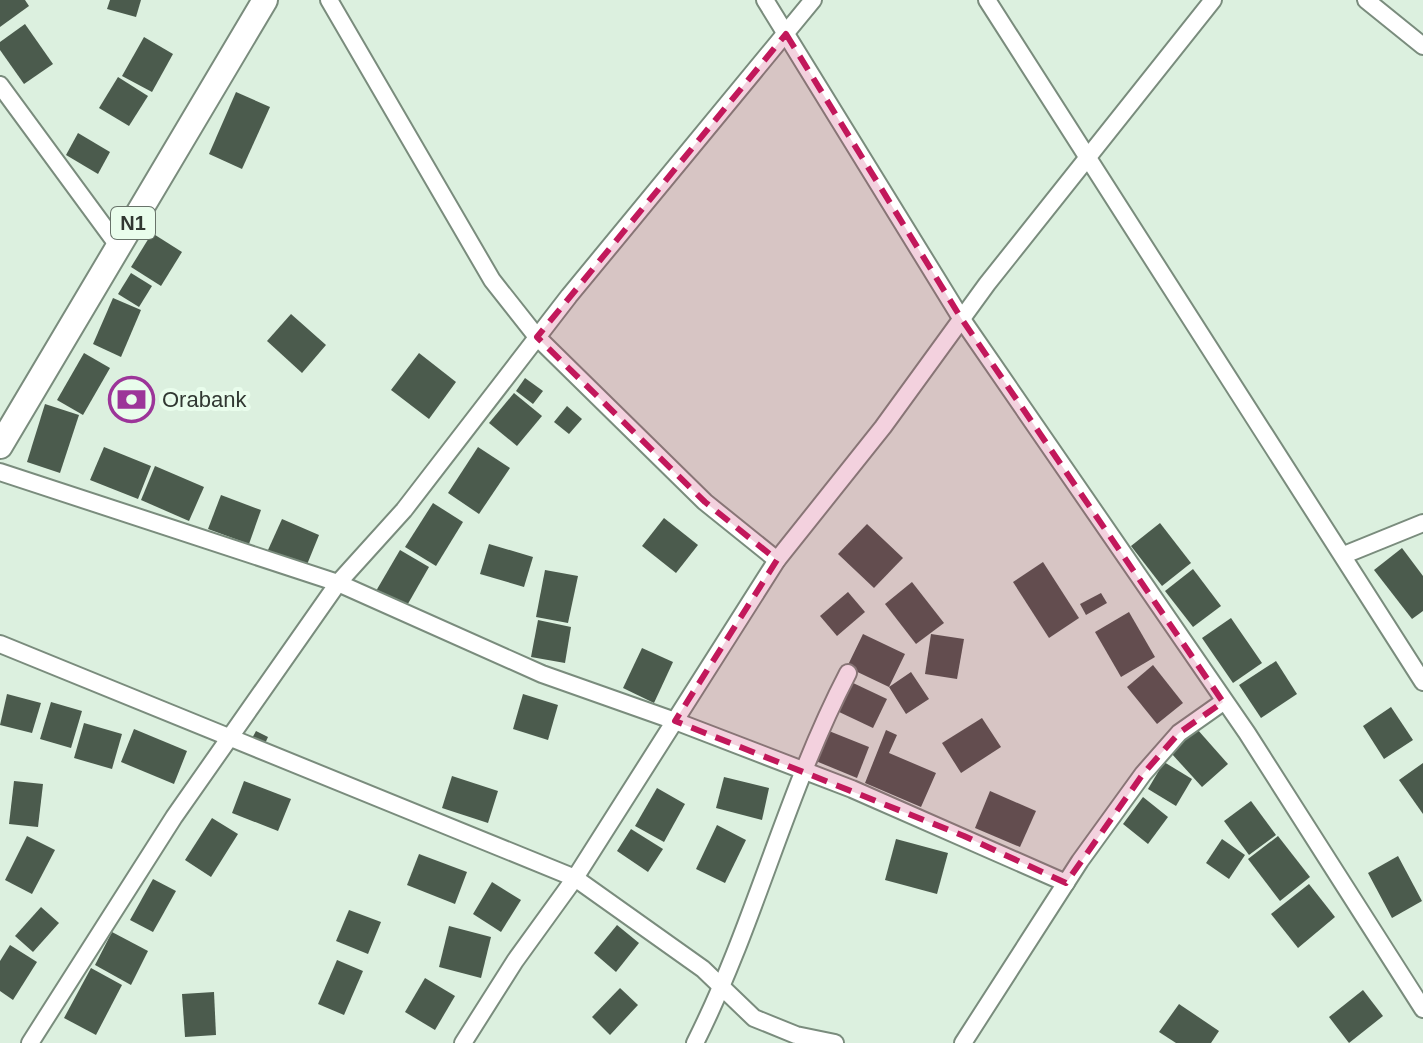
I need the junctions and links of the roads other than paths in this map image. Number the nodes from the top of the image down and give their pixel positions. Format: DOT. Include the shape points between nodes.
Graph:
graph roads {
  1 [pos="265,0"];
  2 [pos="329,0"];
  3 [pos="765,0"];
  4 [pos="813,0"];
  5 [pos="987,0"];
  6 [pos="1213,0"];
  7 [pos="1366,0"];
  8 [pos="786,34"];
  9 [pos="1423,46"];
  10 [pos="0,85"];
  11 [pos="1090,156"];
  12 [pos="119,247"];
  13 [pos="961,318"];
  14 [pos="537,337"];
  15 [pos="0,446"];
  16 [pos="0,472"];
  17 [pos="1423,523"];
  18 [pos="1344,555"];
  19 [pos="777,560"];
  20 [pos="338,583"];
  21 [pos="0,644"];
  22 [pos="848,673"];
  23 [pos="1423,682"];
  24 [pos="1223,702"];
  25 [pos="675,721"];
  26 [pos="231,739"];
  27 [pos="802,772"];
  28 [pos="575,878"];
  29 [pos="1066,883"];
  30 [pos="724,986"];
  31 [pos="1423,1009"];
  32 [pos="30,1043"];
  33 [pos="463,1043"];
  34 [pos="695,1043"];
  35 [pos="835,1043"];
  36 [pos="963,1043"];
  1 -- 12 [label="main road, N1"];
  2 -- 14 [label="street" via="492,280"];
  3 -- 8 [label="street"];
  4 -- 8 [label="street"];
  5 -- 11 [label="street"];
  6 -- 11 [label="street"];
  7 -- 9 [label="street"];
  8 -- 13 [label="street"];
  8 -- 14 [label="street"];
  10 -- 12 [label="street"];
  11 -- 13 [label="street"];
  11 -- 18 [label="street"];
  12 -- 15 [label="main road, N1"];
  13 -- 19 [label="street"];
  13 -- 24 [label="street"];
  14 -- 19 [label="street" via="705,502"];
  14 -- 20 [label="street" via="404,510"];
  16 -- 20 [label="street"];
  17 -- 18 [label="street"];
  18 -- 23 [label="street"];
  19 -- 25 [label="street"];
  20 -- 25 [label="street" via="542,674"];
  20 -- 26 [label="street"];
  21 -- 26 [label="street"];
  22 -- 27 [label="street"];
  24 -- 29 [label="street" via="1179,733 1161,753"];
  24 -- 31 [label="street"];
  25 -- 27 [label="street"];
  25 -- 28 [label="street"];
  26 -- 28 [label="street"];
  26 -- 32 [label="street" via="174,817"];
  27 -- 29 [label="street"];
  27 -- 30 [label="street"];
  28 -- 30 [label="street"];
  28 -- 33 [label="street"];
  29 -- 36 [label="street"];
  30 -- 34 [label="street"];
  30 -- 35 [label="street" via="747,1012 773,1028"];
}
